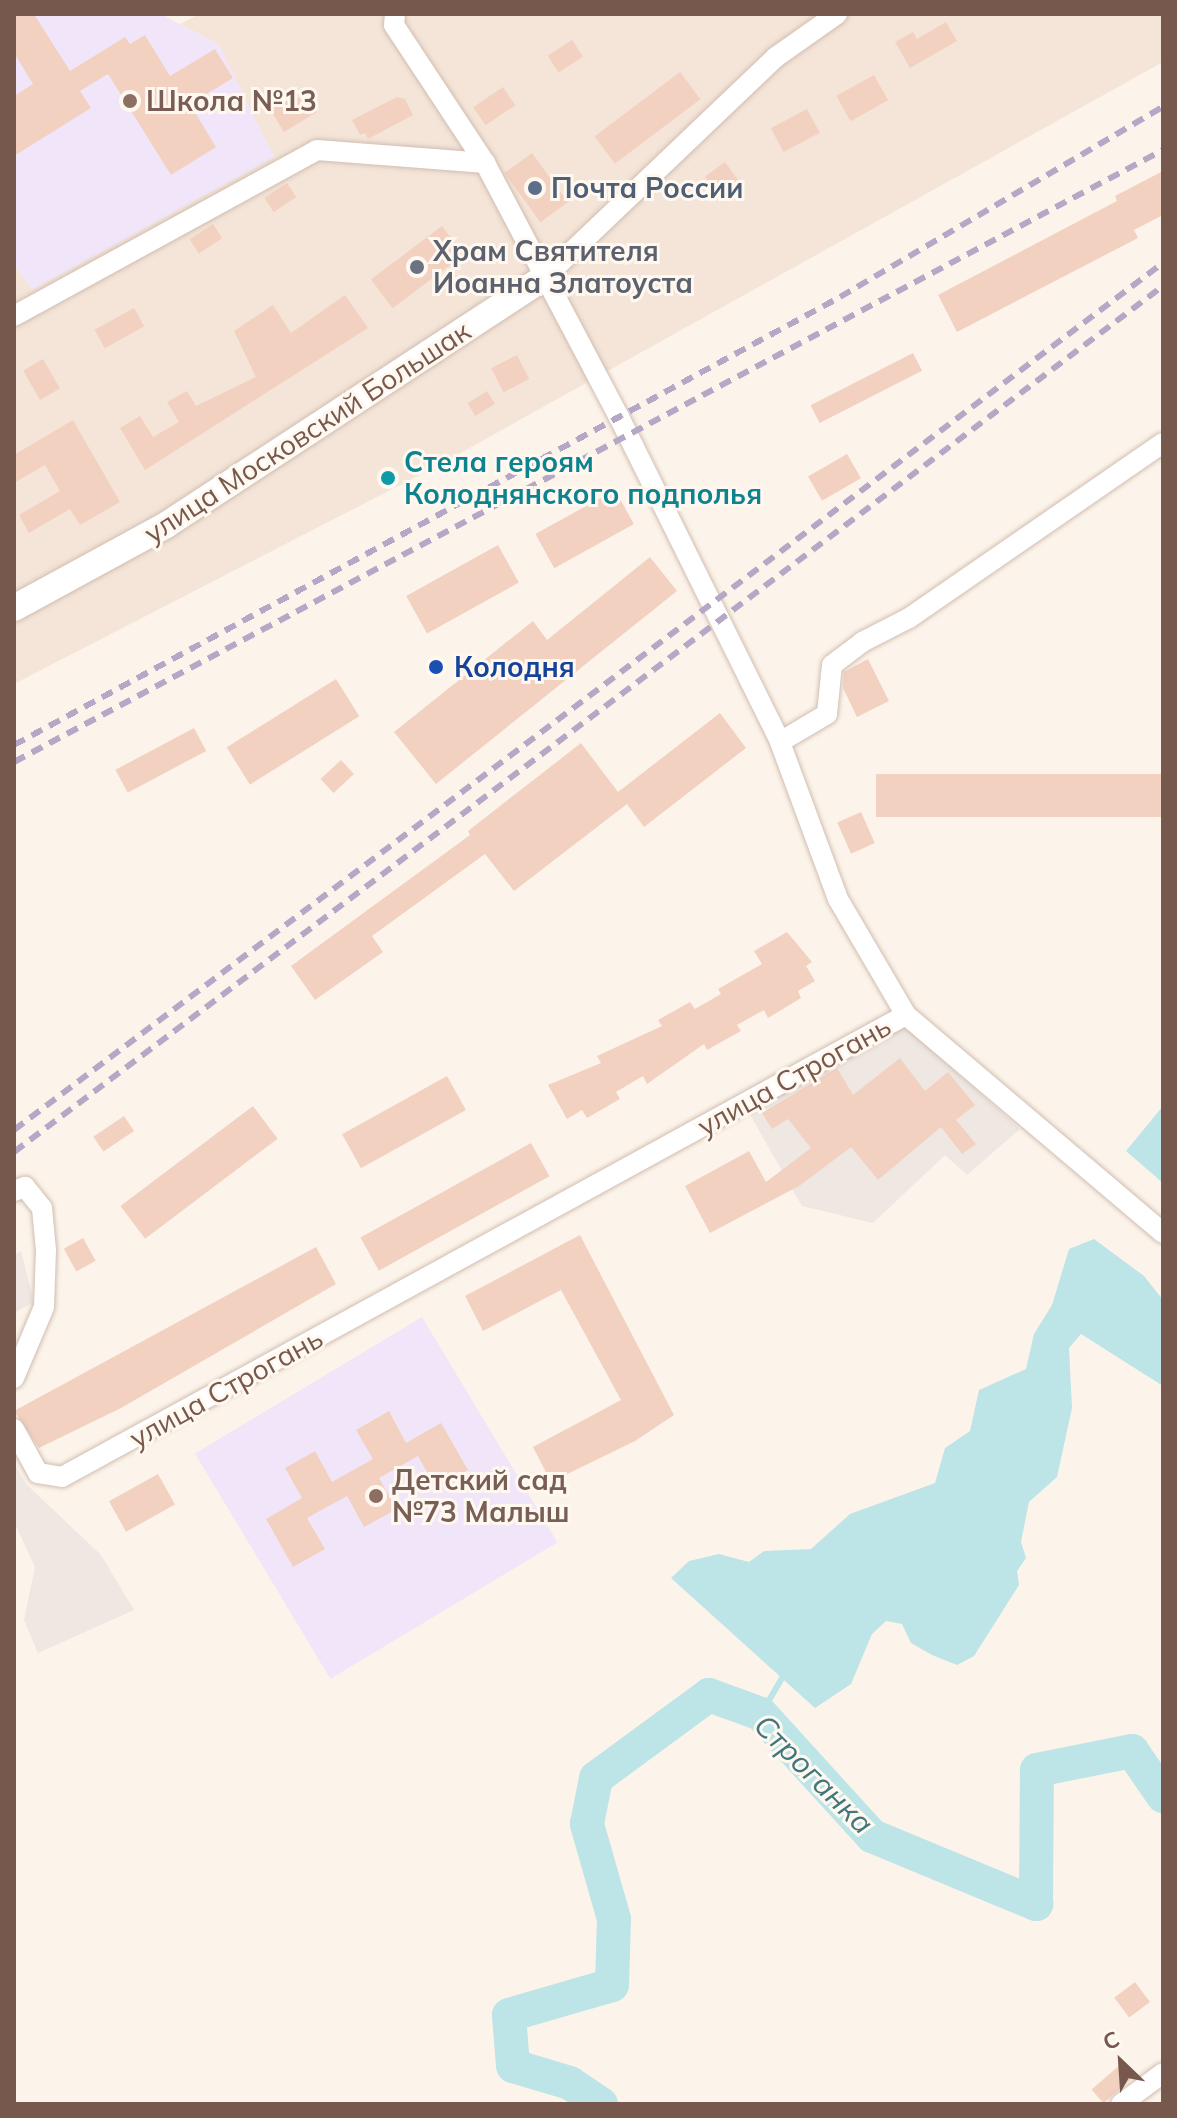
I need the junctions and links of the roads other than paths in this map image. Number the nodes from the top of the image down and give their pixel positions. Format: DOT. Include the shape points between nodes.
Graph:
graph roads {
  1 [pos="395,14"];
  2 [pos="837,14"];
  3 [pos="485,163"];
  4 [pos="545,277"];
  5 [pos="14,316"];
  6 [pos="1163,443"];
  7 [pos="14,608"];
  8 [pos="780,742"];
  9 [pos="906,1015"];
  10 [pos="14,1191"];
  11 [pos="1163,1233"];
  12 [pos="14,1378"];
  13 [pos="14,1429"];
  14 [pos="1163,2073"];
  15 [pos="1121,2104"];
  1 -- 3 [label="street, улица Строгань" via="394,25"];
  2 -- 4 [label="street, улица Московский Большак" via="765,67"];
  3 -- 4 [label="street, улица Строгань"];
  3 -- 5 [label="street" via="317,150"];
  4 -- 7 [label="street, улица Московский Большак" via="166,525"];
  4 -- 8 [label="street, улица Строгань"];
  6 -- 8 [label="street" via="832,665 827,714"];
  8 -- 9 [label="street, улица Строгань" via="838,899"];
  9 -- 11 [label="street"];
  9 -- 13 [label="street, улица Строгань" via="62,1477 38,1473"];
  10 -- 12 [label="street" via="25,1187 42,1208 46,1250 44,1307"];
  14 -- 15 [label="street"];
}
